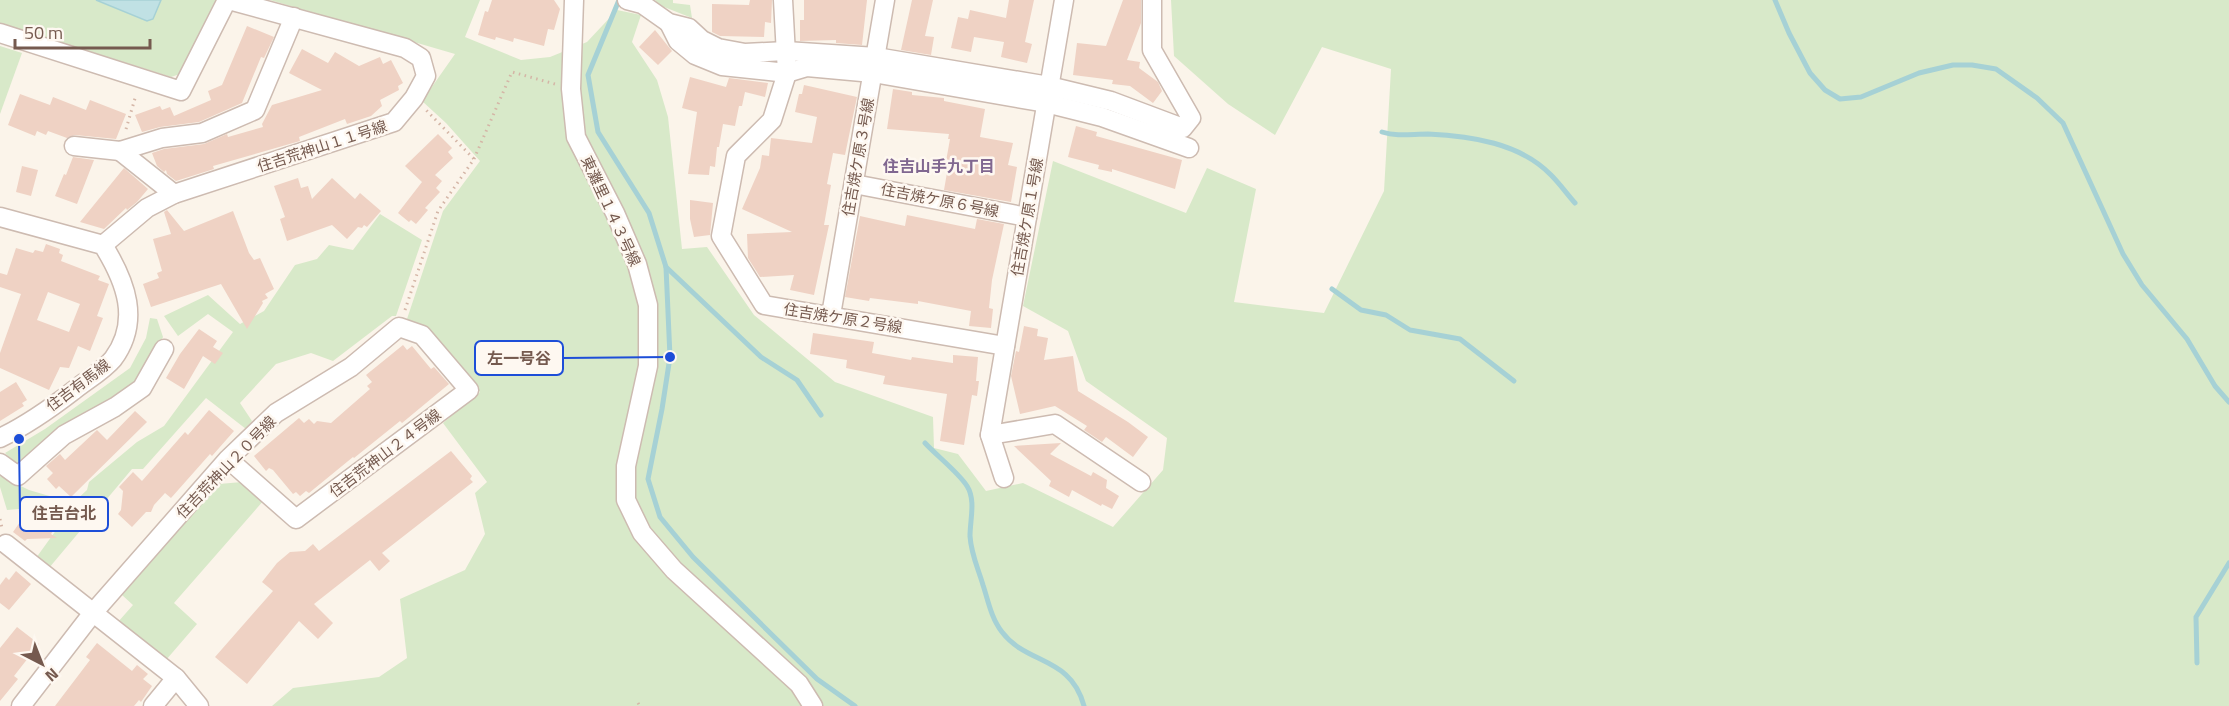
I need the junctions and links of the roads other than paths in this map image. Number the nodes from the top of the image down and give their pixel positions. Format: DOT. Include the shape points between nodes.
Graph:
graph roads {
  1 [pos="228,0"];
  2 [pos="574,0"];
  3 [pos="783,0"];
  4 [pos="885,0"];
  5 [pos="1064,0"];
  6 [pos="1152,0"];
  7 [pos="634,2"];
  8 [pos="294,17"];
  9 [pos="669,23"];
  10 [pos="0,33"];
  11 [pos="786,51"];
  12 [pos="874,65"];
  13 [pos="787,73"];
  14 [pos="1048,94"];
  15 [pos="74,146"];
  16 [pos="1189,148"];
  17 [pos="120,151"];
  18 [pos="854,184"];
  19 [pos="174,194"];
  20 [pos="1026,217"];
  21 [pos="1,220"];
  22 [pos="103,245"];
  23 [pos="831,315"];
  24 [pos="399,327"];
  25 [pos="1005,346"];
  26 [pos="164,349"];
  27 [pos="990,435"];
  28 [pos="0,438"];
  29 [pos="228,459"];
  30 [pos="0,463"];
  31 [pos="1004,478"];
  32 [pos="1141,482"];
  33 [pos="6,544"];
  34 [pos="92,614"];
  35 [pos="176,678"];
  36 [pos="21,706"];
  37 [pos="153,706"];
  38 [pos="199,706"];
  39 [pos="813,706"];
  1 -- 8 [label="street, 住吉荒神山１１号線"];
  1 -- 10 [label="street, 住吉荒神山１１号線" via="181,91"];
  2 -- 39 [label="street, 東灘里１４３号線" via="571,88 576,137 637,264 648,305 648,366 626,466 626,500 642,533 674,570 799,684"];
  3 -- 11 [label="street, 住吉焼ケ原２号線"];
  4 -- 12 [label="street, 住吉焼ケ原３号線"];
  5 -- 14 [label="street, 住吉焼ケ原１号線"];
  6 -- 14 [label="street" via="1152,50 1191,118 1183,128 1111,101"];
  7 -- 9 [label="street"];
  8 -- 17 [label="street" via="255,110 202,133 162,138"];
  8 -- 19 [label="street, 住吉荒神山１１号線" via="405,48 421,58 426,76 414,98 394,122"];
  9 -- 11 [label="street" via="689,28 718,48 745,53"];
  9 -- 13 [label="street" via="678,41 695,55 722,66"];
  11 -- 12 [label="street"];
  11 -- 13 [label="street, 住吉焼ケ原２号線"];
  12 -- 13 [label="street" via="807,68"];
  12 -- 14 [label="street"];
  12 -- 18 [label="street, 住吉焼ケ原３号線"];
  13 -- 23 [label="street, 住吉焼ケ原２号線" via="772,120 736,156 721,236 764,305"];
  14 -- 16 [label="street"];
  14 -- 20 [label="street, 住吉焼ケ原１号線"];
  15 -- 17 [label="street"];
  17 -- 19 [label="street"];
  18 -- 20 [label="street, 住吉焼ケ原６号線"];
  18 -- 23 [label="street, 住吉焼ケ原３号線"];
  19 -- 22 [label="street, 住吉荒神山１１号線" via="147,208"];
  20 -- 25 [label="street, 住吉焼ケ原１号線"];
  21 -- 22 [label="street"];
  22 -- 28 [label="street, 住吉有馬線" via="116,265 128,301 129,328 112,360 59,401"];
  23 -- 25 [label="street, 住吉焼ケ原２号線"];
  24 -- 29 [label="street, 住吉荒神山２０号線" via="351,367 276,413"];
  24 -- 29 [label="street, 住吉荒神山２４号線" via="422,335 469,390 296,519"];
  25 -- 27 [label="street, 住吉焼ケ原１号線"];
  26 -- 30 [label="street" via="148,394 64,435 18,476"];
  27 -- 31 [label="street, 住吉焼ケ原１号線"];
  27 -- 32 [label="street" via="1055,424"];
  29 -- 34 [label="street, 住吉荒神山２０号線"];
  33 -- 34 [label="street"];
  34 -- 35 [label="street"];
  34 -- 36 [label="street, 住吉荒神山２０号線"];
  35 -- 37 [label="street"];
  35 -- 38 [label="street"];
}
